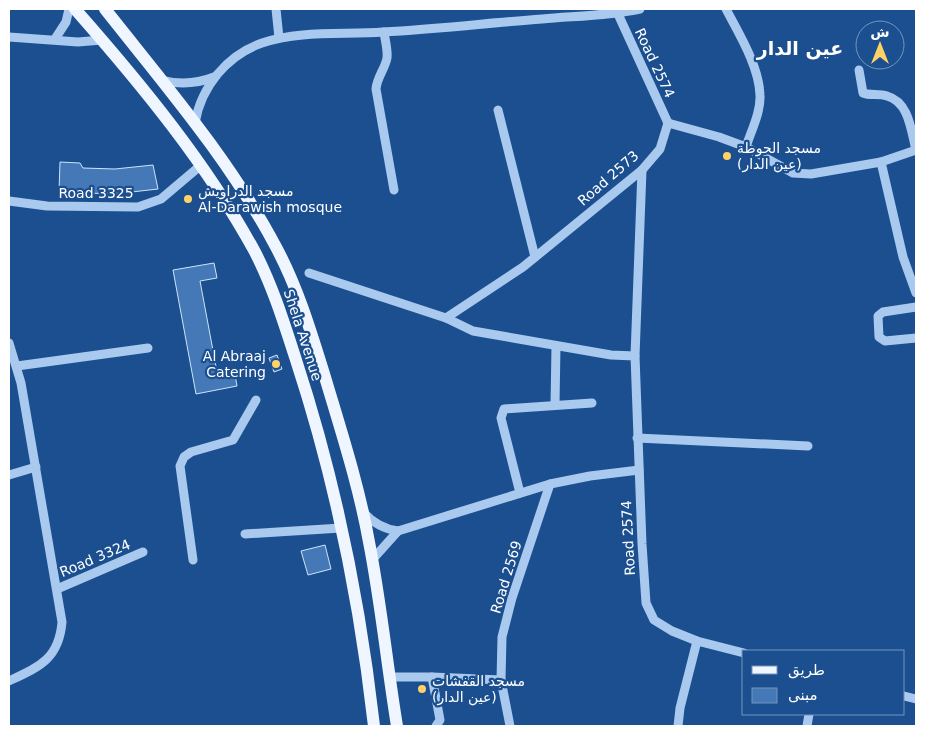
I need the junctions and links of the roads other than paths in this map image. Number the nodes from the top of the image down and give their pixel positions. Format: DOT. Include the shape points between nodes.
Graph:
graph roads {
  1 [pos="69,9"];
  2 [pos="75,9"];
  3 [pos="105,9"];
  4 [pos="276,9"];
  5 [pos="640,9"];
  6 [pos="726,9"];
  7 [pos="573,12"];
  8 [pos="618,14"];
  9 [pos="384,32"];
  10 [pos="9,37"];
  11 [pos="279,38"];
  12 [pos="55,39"];
  13 [pos="102,40"];
  14 [pos="859,70"];
  15 [pos="214,77"];
  16 [pos="161,80"];
  17 [pos="498,110"];
  18 [pos="195,123"];
  19 [pos="668,123"];
  20 [pos="746,147"];
  21 [pos="916,150"];
  22 [pos="881,162"];
  23 [pos="200,166"];
  24 [pos="642,170"];
  25 [pos="394,190"];
  26 [pos="9,201"];
  27 [pos="535,257"];
  28 [pos="309,274"];
  29 [pos="916,289"];
  30 [pos="916,307"];
  31 [pos="446,318"];
  32 [pos="916,338"];
  33 [pos="9,343"];
  34 [pos="556,346"];
  35 [pos="148,348"];
  36 [pos="635,356"];
  37 [pos="17,366"];
  38 [pos="256,400"];
  39 [pos="592,403"];
  40 [pos="555,405"];
  41 [pos="637,438"];
  42 [pos="808,446"];
  43 [pos="36,467"];
  44 [pos="638,470"];
  45 [pos="9,475"];
  46 [pos="550,484"];
  47 [pos="520,493"];
  48 [pos="362,511"];
  49 [pos="341,528"];
  50 [pos="398,531"];
  51 [pos="245,534"];
  52 [pos="143,552"];
  53 [pos="193,560"];
  54 [pos="372,560"];
  55 [pos="57,589"];
  56 [pos="697,641"];
  57 [pos="742,653"];
  58 [pos="389,677"];
  59 [pos="432,677"];
  60 [pos="501,680"];
  61 [pos="9,681"];
  62 [pos="374,726"];
  63 [pos="397,726"];
  64 [pos="436,726"];
  65 [pos="510,726"];
  66 [pos="678,726"];
  1 -- 12 [label="street" via="66,22"];
  2 -- 13 [label="main road, Shela Avenue"];
  3 -- 16 [label="main road, Shela Avenue"];
  4 -- 11 [label="street"];
  5 -- 8 [label="street"];
  6 -- 20 [label="street" via="758,78 758,109"];
  7 -- 8 [label="street"];
  7 -- 9 [label="street"];
  8 -- 19 [label="street, Road 2574"];
  9 -- 11 [label="street"];
  9 -- 25 [label="street" via="387,55 376,90"];
  10 -- 12 [label="street"];
  11 -- 15 [label="street" via="250,48"];
  12 -- 13 [label="street" via="78,42"];
  13 -- 23 [label="main road, Shela Avenue"];
  14 -- 21 [label="street" via="863,92 886,95 904,107"];
  15 -- 16 [label="street" via="185,84"];
  15 -- 18 [label="street" via="201,98"];
  16 -- 18 [label="main road, Shela Avenue"];
  17 -- 27 [label="street"];
  18 -- 48 [label="main road, Shela Avenue" via="255,209 295,286 350,458"];
  19 -- 20 [label="street"];
  19 -- 24 [label="street, Road 2573" via="660,149"];
  20 -- 22 [label="street" via="793,173 811,174"];
  21 -- 22 [label="street"];
  22 -- 29 [label="street" via="902,257"];
  23 -- 26 [label="street, Road 3325" via="161,199 138,207 47,206"];
  23 -- 49 [label="main road, Shela Avenue" via="255,252 272,286 307,394"];
  24 -- 27 [label="street, Road 2573"];
  24 -- 36 [label="street, Road 2574"];
  27 -- 31 [label="street, Road 2573"];
  28 -- 31 [label="street"];
  30 -- 32 [label="street" via="883,312 878,316 877,327 879,337 885,340"];
  31 -- 34 [label="street" via="473,331"];
  33 -- 37 [label="street"];
  34 -- 36 [label="street"];
  34 -- 40 [label="street"];
  35 -- 37 [label="street"];
  36 -- 41 [label="street, Road 2574"];
  37 -- 43 [label="street"];
  38 -- 53 [label="street" via="233,440 191,452 180,466"];
  39 -- 40 [label="street"];
  40 -- 47 [label="street" via="504,409 501,418"];
  41 -- 42 [label="street"];
  41 -- 44 [label="street, Road 2574"];
  43 -- 45 [label="street"];
  43 -- 55 [label="street"];
  44 -- 46 [label="street"];
  44 -- 56 [label="street, Road 2574" via="646,602 654,620"];
  46 -- 47 [label="street"];
  46 -- 60 [label="street, Road 2569" via="502,637"];
  47 -- 50 [label="street"];
  48 -- 50 [label="street" via="374,523"];
  48 -- 54 [label="main road, Shela Avenue"];
  49 -- 51 [label="street"];
  49 -- 62 [label="main road, Shela Avenue" via="353,581"];
  50 -- 54 [label="street"];
  52 -- 55 [label="street, Road 3324"];
  54 -- 58 [label="main road, Shela Avenue"];
  55 -- 61 [label="street" via="62,622 58,646 42,664"];
  56 -- 57 [label="street, Road 2574"];
  56 -- 66 [label="street"];
  58 -- 59 [label="street"];
  58 -- 63 [label="main road, Shela Avenue"];
  59 -- 60 [label="street"];
  59 -- 64 [label="street" via="440,720"];
  60 -- 65 [label="street, Road 2569"];
}
